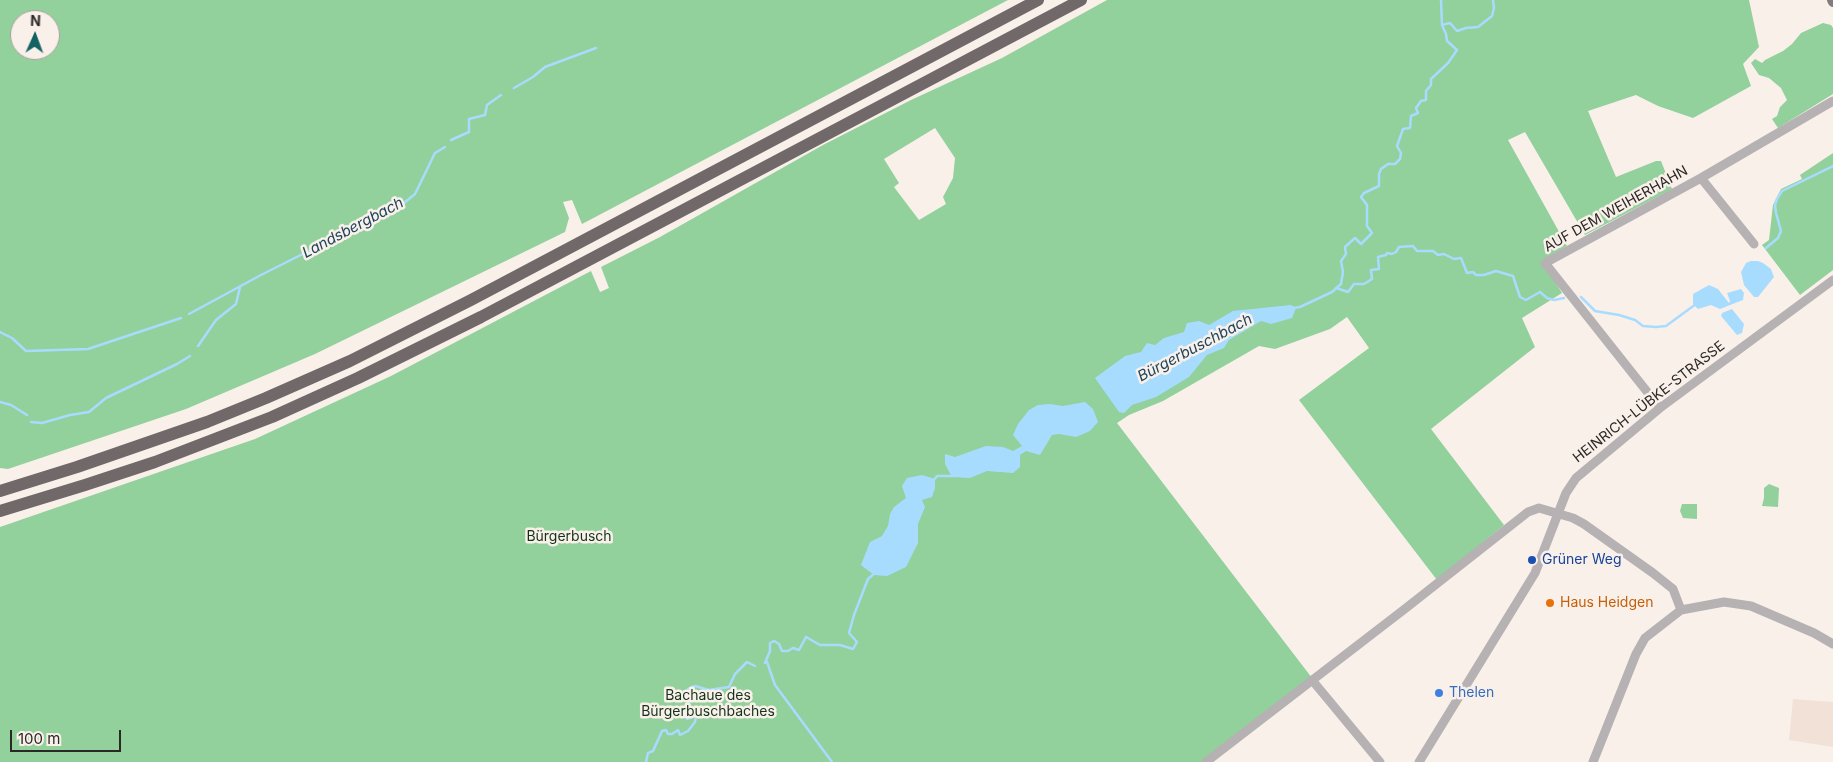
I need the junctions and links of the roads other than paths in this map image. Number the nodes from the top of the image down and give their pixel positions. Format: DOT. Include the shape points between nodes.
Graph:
graph roads {
  1 [pos="1038,0"];
  2 [pos="1081,0"];
  3 [pos="1833,101"];
  4 [pos="1701,178"];
  5 [pos="1754,244"];
  6 [pos="1833,280"];
  7 [pos="1660,408"];
  8 [pos="0,491"];
  9 [pos="0,511"];
  10 [pos="1558,513"];
  11 [pos="1681,610"];
  12 [pos="1833,644"];
  13 [pos="1312,680"];
  14 [pos="1206,762"];
  15 [pos="1380,762"];
  16 [pos="1419,762"];
  17 [pos="1593,762"];
  1 -- 8 [label="highway" via="489,291 350,361 207,422"];
  2 -- 9 [label="highway" via="481,317 358,378 172,456"];
  3 -- 4 [label="street, AUF DEM WEIHERHAHN"];
  4 -- 5 [label="street"];
  4 -- 7 [label="street, AUF DEM WEIHERHAHN" via="1545,263"];
  6 -- 7 [label="street, HEINRICH-LÜBKE-STRASSE"];
  7 -- 10 [label="street, HEINRICH-LÜBKE-STRASSE" via="1576,478"];
  10 -- 11 [label="street" via="1584,524 1653,573 1673,589"];
  10 -- 13 [label="street" via="1539,508 1528,512"];
  10 -- 16 [label="street, HEINRICH-LÜBKE-STRASSE" via="1535,573"];
  11 -- 12 [label="street" via="1724,602 1751,606"];
  11 -- 17 [label="street" via="1645,638"];
  13 -- 14 [label="street"];
  13 -- 15 [label="street"];
}
